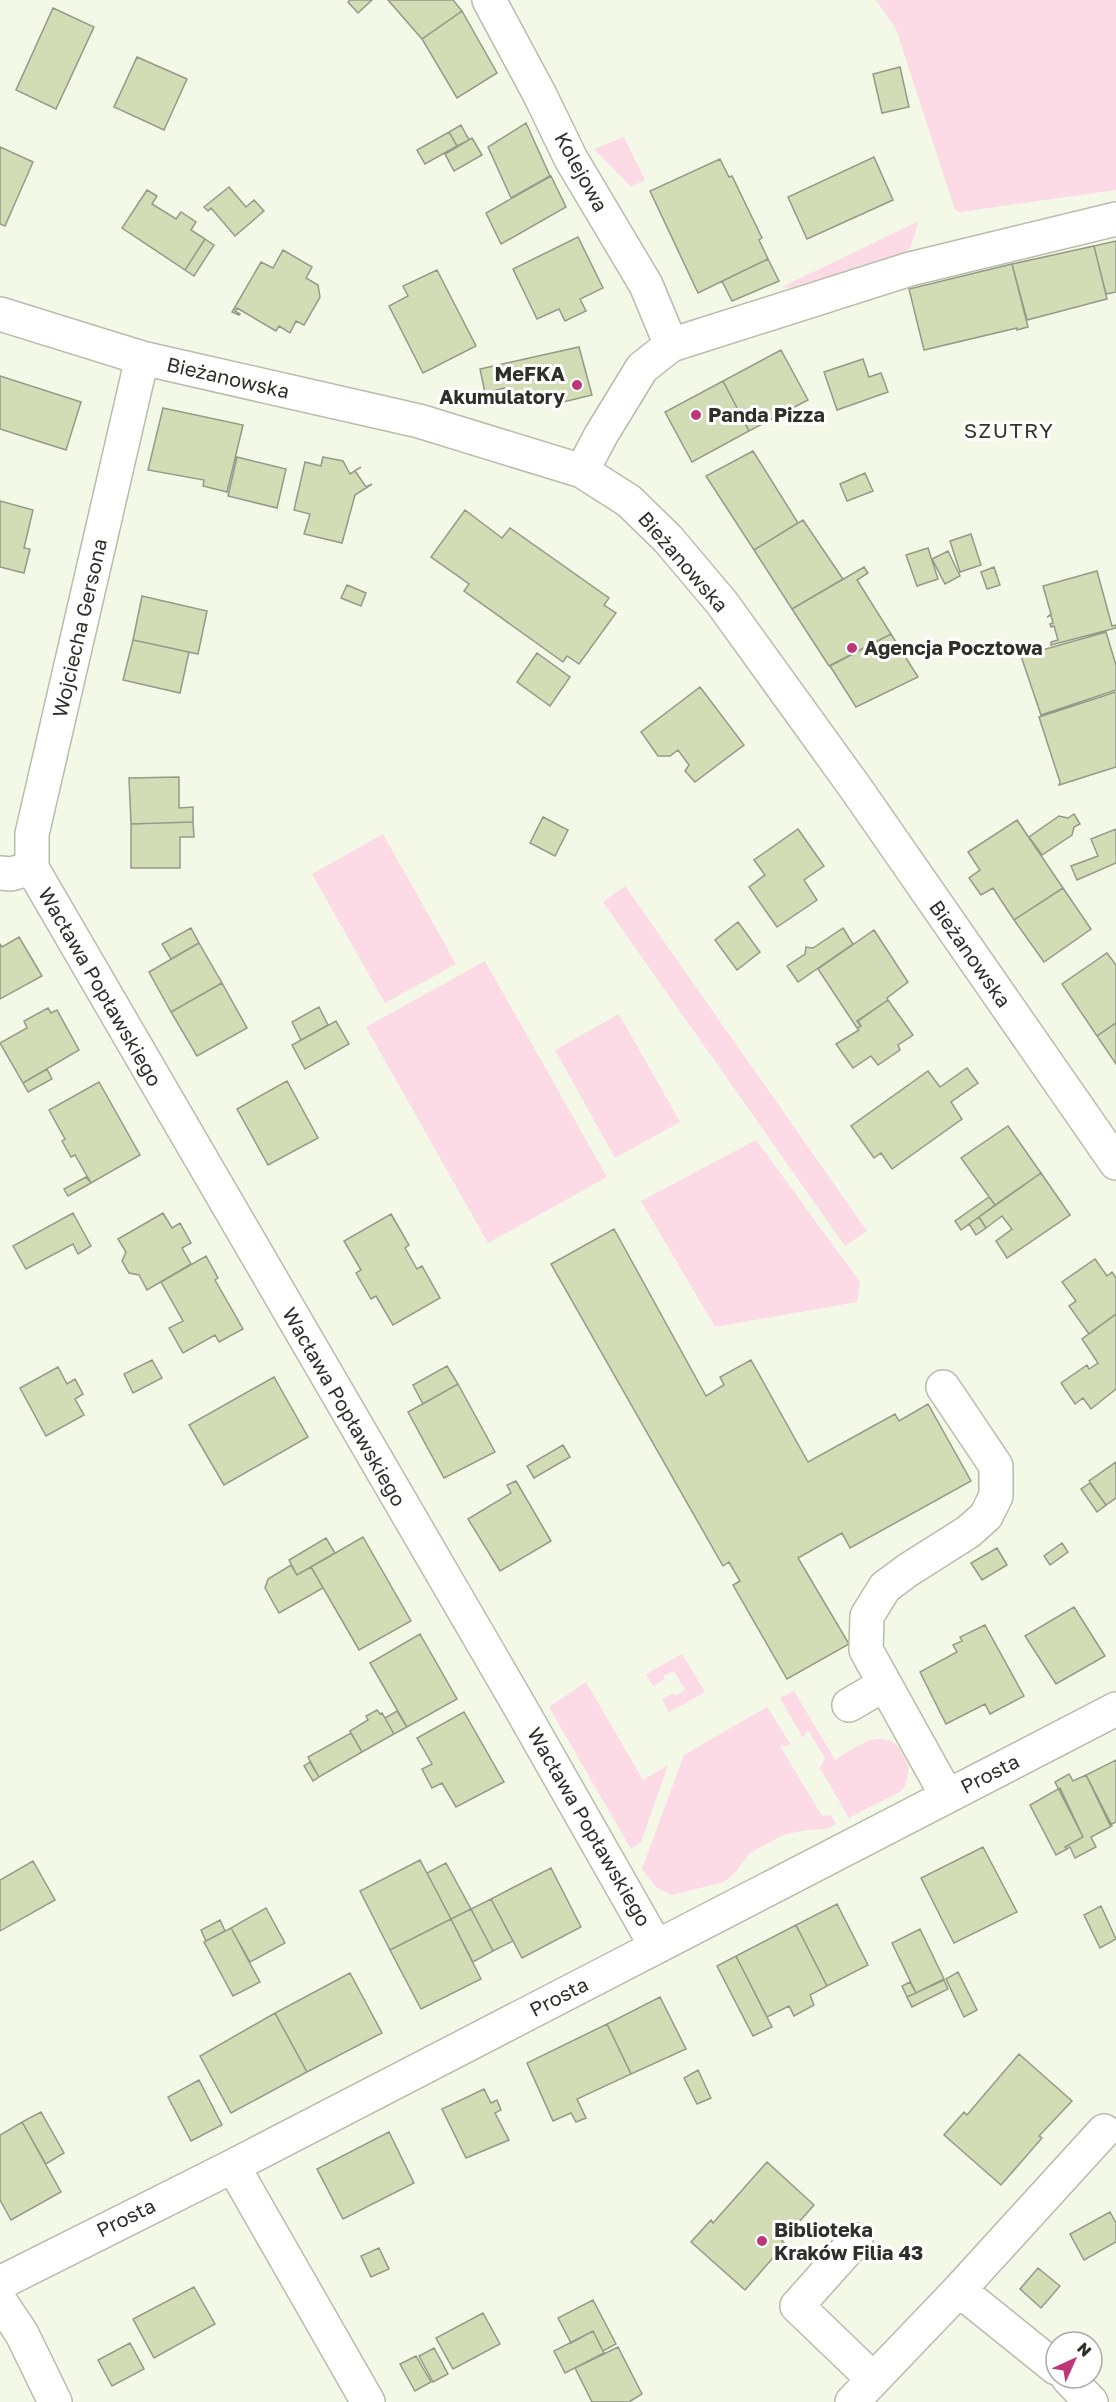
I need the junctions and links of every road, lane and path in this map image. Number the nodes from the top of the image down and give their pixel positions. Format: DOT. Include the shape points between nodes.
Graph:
graph roads {
  1 [pos="489,0"];
  2 [pos="1116,219"];
  3 [pos="0,314"];
  4 [pos="671,345"];
  5 [pos="142,358"];
  6 [pos="582,471"];
  7 [pos="16,870"];
  8 [pos="1116,1163"];
  9 [pos="943,1387"];
  10 [pos="885,1684"];
  11 [pos="849,1705"];
  12 [pos="1116,1709"];
  13 [pos="947,1796"];
  14 [pos="656,1946"];
  15 [pos="1104,2131"];
  16 [pos="233,2166"];
  17 [pos="856,2240"];
  18 [pos="0,2283"];
  19 [pos="959,2289"];
  20 [pos="0,2301"];
  21 [pos="1044,2358"];
  22 [pos="1080,2390"];
  23 [pos="862,2391"];
  24 [pos="55,2402"];
  25 [pos="368,2402"];
  26 [pos="1091,2402"];
  1 -- 4 [label="street, Kolejowa" via="571,159 646,285"];
  2 -- 4 [label="street" via="910,269"];
  3 -- 5 [label="street, Bieżanowska"];
  4 -- 6 [label="street" via="642,368"];
  5 -- 6 [label="street, Bieżanowska" via="419,421"];
  5 -- 7 [label="street, Wojciecha Gersona" via="32,834"];
  6 -- 8 [label="street, Bieżanowska" via="637,509 722,603"];
  7 -- 14 [label="street, Wacława Popławskiego" via="516,1700"];
  9 -- 10 [label="street" via="996,1466 996,1496 986,1516 968,1532 885,1587 867,1616 866,1650"];
  10 -- 11 [label="street"];
  10 -- 13 [label="street"];
  12 -- 13 [label="street, Prosta"];
  13 -- 14 [label="street, Prosta"];
  14 -- 16 [label="street, Prosta"];
  15 -- 19 [label="street"];
  16 -- 18 [label="street, Prosta"];
  16 -- 25 [label="street"];
  17 -- 23 [label="street" via="797,2306"];
  19 -- 21 [label="street"];
  19 -- 23 [label="street"];
  20 -- 24 [label="street" via="22,2334"];
  22 -- 26 [label="street"];
}
